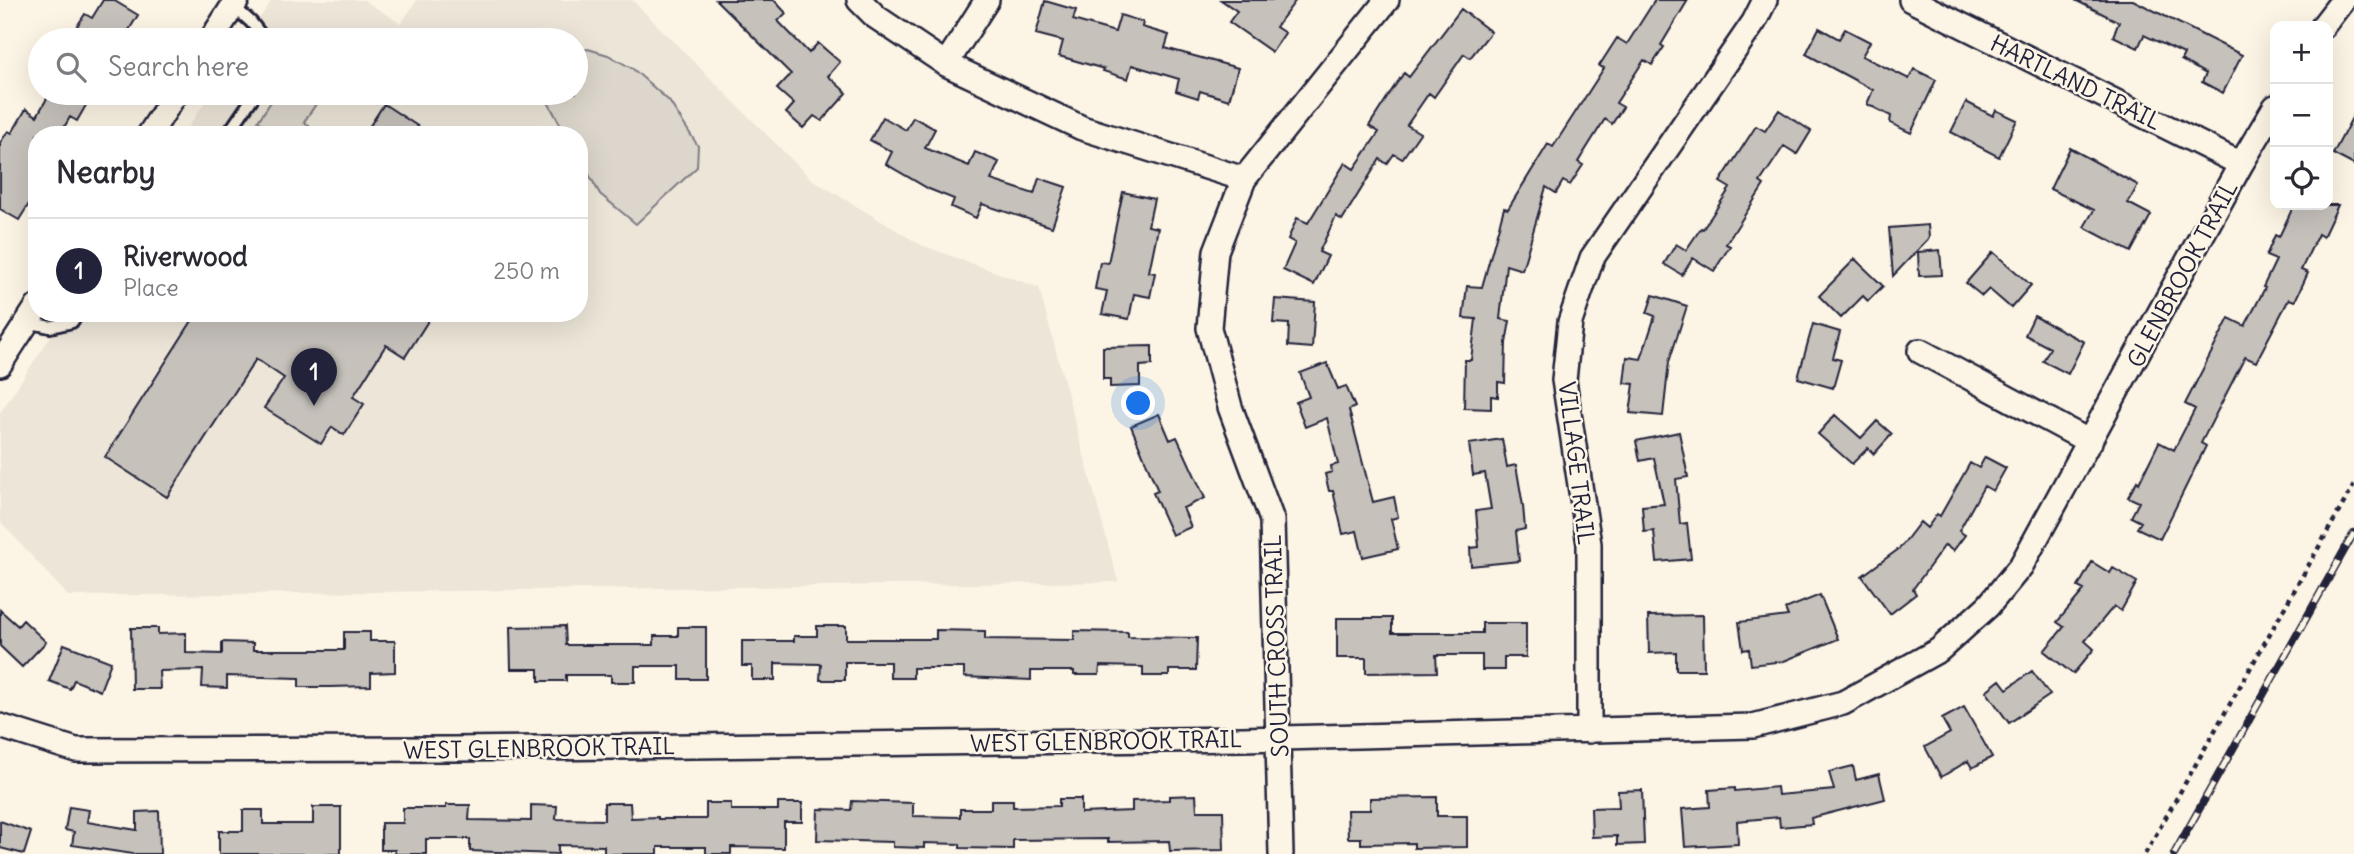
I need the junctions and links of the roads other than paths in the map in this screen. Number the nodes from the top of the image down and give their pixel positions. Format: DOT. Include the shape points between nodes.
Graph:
graph roads {
  1 [pos="859,0"];
  2 [pos="987,0"];
  3 [pos="1387,0"];
  4 [pos="1765,0"];
  5 [pos="1911,0"];
  6 [pos="2343,0"];
  7 [pos="231,2"];
  8 [pos="2327,21"];
  9 [pos="217,28"];
  10 [pos="256,28"];
  11 [pos="946,64"];
  12 [pos="168,105"];
  13 [pos="248,105"];
  14 [pos="2270,115"];
  15 [pos="155,126"];
  16 [pos="233,126"];
  17 [pos="2241,164"];
  18 [pos="1244,179"];
  19 [pos="28,321"];
  20 [pos="42,322"];
  21 [pos="72,322"];
  22 [pos="1920,351"];
  23 [pos="0,363"];
  24 [pos="2090,442"];
  25 [pos="0,726"];
  26 [pos="1589,731"];
  27 [pos="1279,738"];
  28 [pos="1281,854"];
  1 -- 11 [label="street" via="876,17"];
  2 -- 11 [label="street"];
  3 -- 18 [label="street, SOUTH CROSS TRAIL"];
  4 -- 26 [label="street, VILLAGE TRAIL" via="1592,258 1570,322 1564,380 1589,544"];
  5 -- 17 [label="street, HARTLAND TRAIL"];
  6 -- 8 [label="street"];
  7 -- 9 [label="street"];
  7 -- 10 [label="lane"];
  11 -- 18 [label="street" via="1082,128"];
  12 -- 15 [label="street"];
  13 -- 16 [label="lane"];
  14 -- 17 [label="street, GLENBROOK TRAIL"];
  17 -- 24 [label="street, GLENBROOK TRAIL"];
  18 -- 27 [label="street, SOUTH CROSS TRAIL" via="1216,251 1209,328 1230,407 1272,520"];
  19 -- 23 [label="street"];
  20 -- 21 [label="lane" via="50,327"];
  22 -- 24 [label="street"];
  24 -- 26 [label="street, WEST GLENBROOK TRAIL" via="2021,566 1988,606 1939,650 1843,703 1753,726"];
  25 -- 27 [label="street, WEST GLENBROOK TRAIL" via="76,750"];
  26 -- 27 [label="street, WEST GLENBROOK TRAIL"];
  27 -- 28 [label="street, SOUTH CROSS TRAIL"];
}
